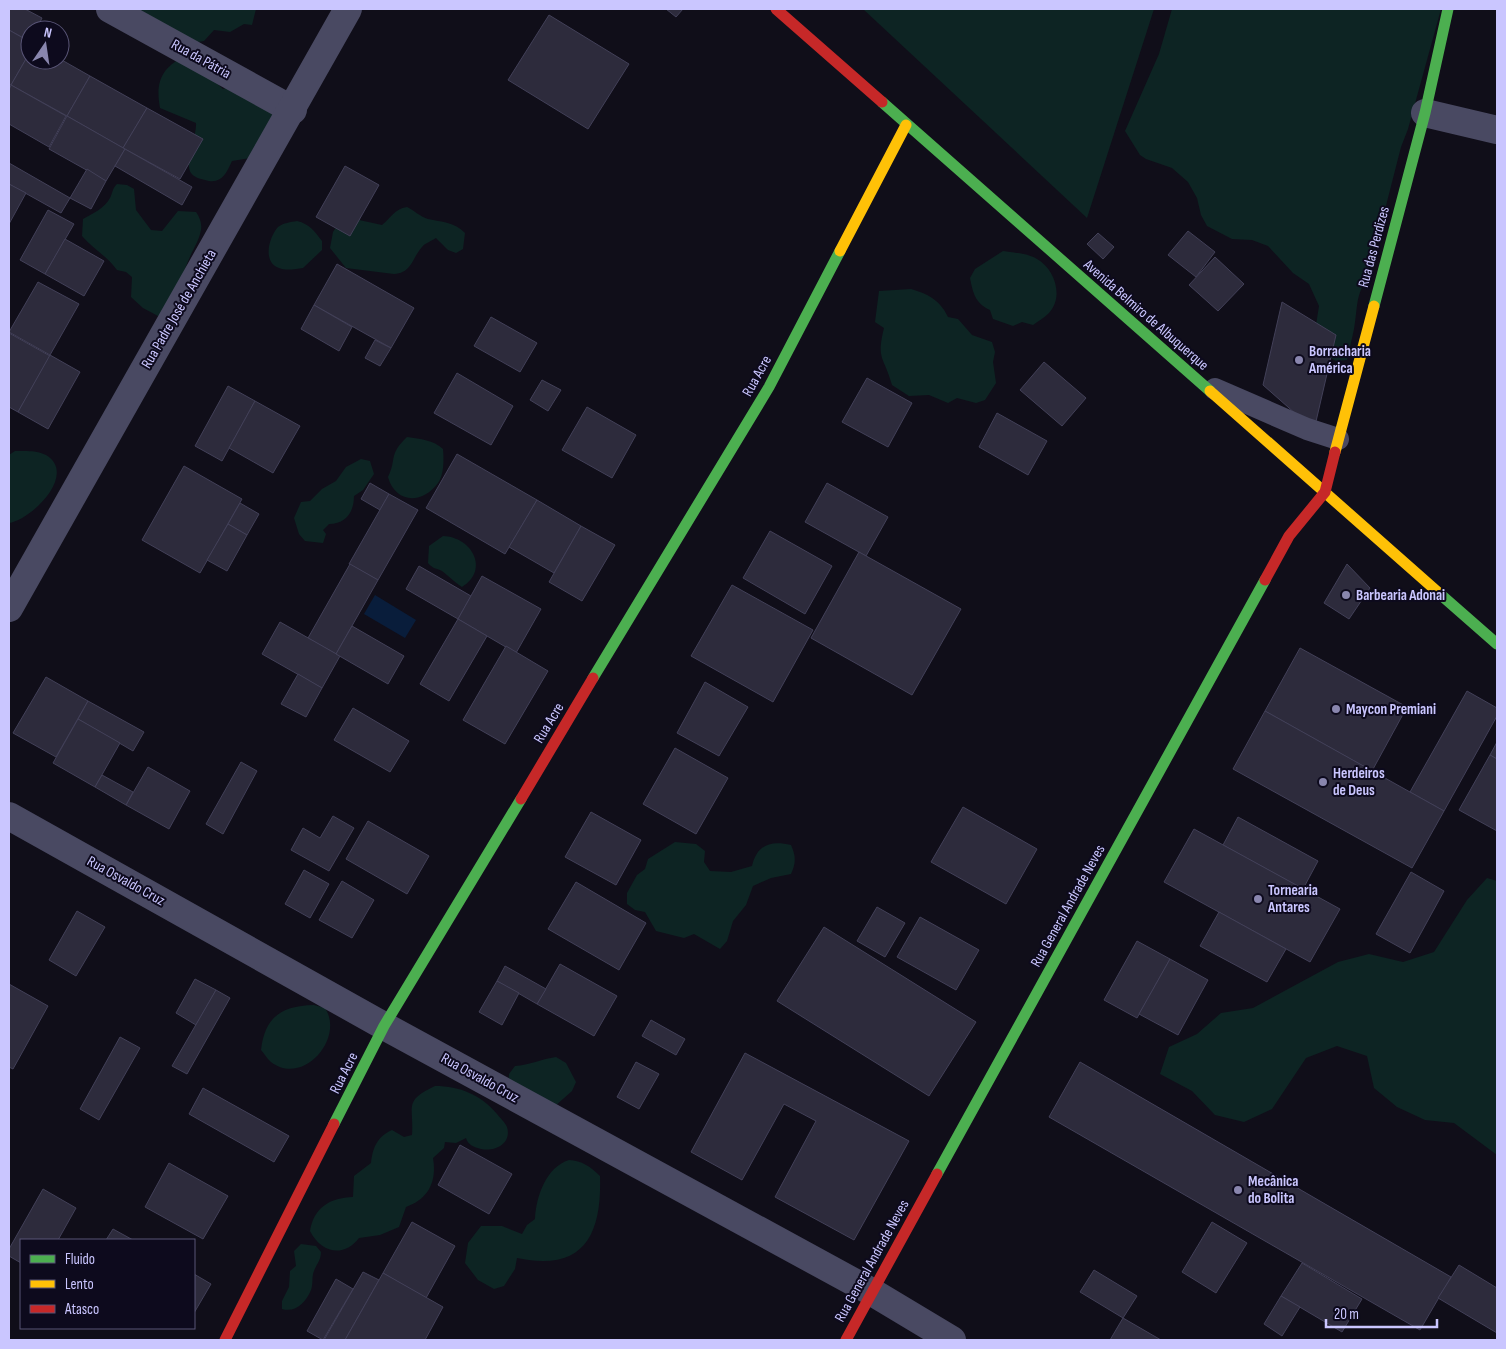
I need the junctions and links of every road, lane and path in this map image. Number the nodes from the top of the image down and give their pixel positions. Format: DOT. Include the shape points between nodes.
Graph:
graph roads {
  1 [pos="110,9"];
  2 [pos="348,9"];
  3 [pos="776,9"];
  4 [pos="1448,9"];
  5 [pos="293,110"];
  6 [pos="1425,114"];
  7 [pos="906,126"];
  8 [pos="1497,130"];
  9 [pos="1200,383"];
  10 [pos="1338,439"];
  11 [pos="1325,492"];
  12 [pos="9,608"];
  13 [pos="1497,644"];
  14 [pos="9,816"];
  15 [pos="384,1026"];
  16 [pos="872,1292"];
  17 [pos="225,1340"];
  18 [pos="846,1340"];
  19 [pos="952,1340"];
  1 -- 5 [label="street, Rua da Pátria"];
  2 -- 5 [label="street, Rua Padre José de Anchieta"];
  3 -- 7 [label="street, Avenida Belmiro de Albuquerque"];
  4 -- 6 [label="street, Rua das Perdizes"];
  5 -- 12 [label="street, Rua Padre José de Anchieta"];
  6 -- 8 [label="street"];
  6 -- 10 [label="street, Rua das Perdizes"];
  7 -- 9 [label="street, Avenida Belmiro de Albuquerque"];
  7 -- 15 [label="street, Rua Acre" via="769,387"];
  9 -- 10 [label="lane"];
  9 -- 11 [label="street, Avenida Belmiro de Albuquerque"];
  10 -- 11 [label="street, Rua das Perdizes"];
  11 -- 13 [label="street, Avenida Belmiro de Albuquerque"];
  11 -- 16 [label="street, Rua General Andrade Neves" via="1289,536"];
  14 -- 15 [label="street, Rua Osvaldo Cruz"];
  15 -- 16 [label="street, Rua Osvaldo Cruz"];
  15 -- 17 [label="street, Rua Acre"];
  16 -- 18 [label="street, Rua General Andrade Neves"];
  16 -- 19 [label="street, Rua Osvaldo Cruz"];
}
